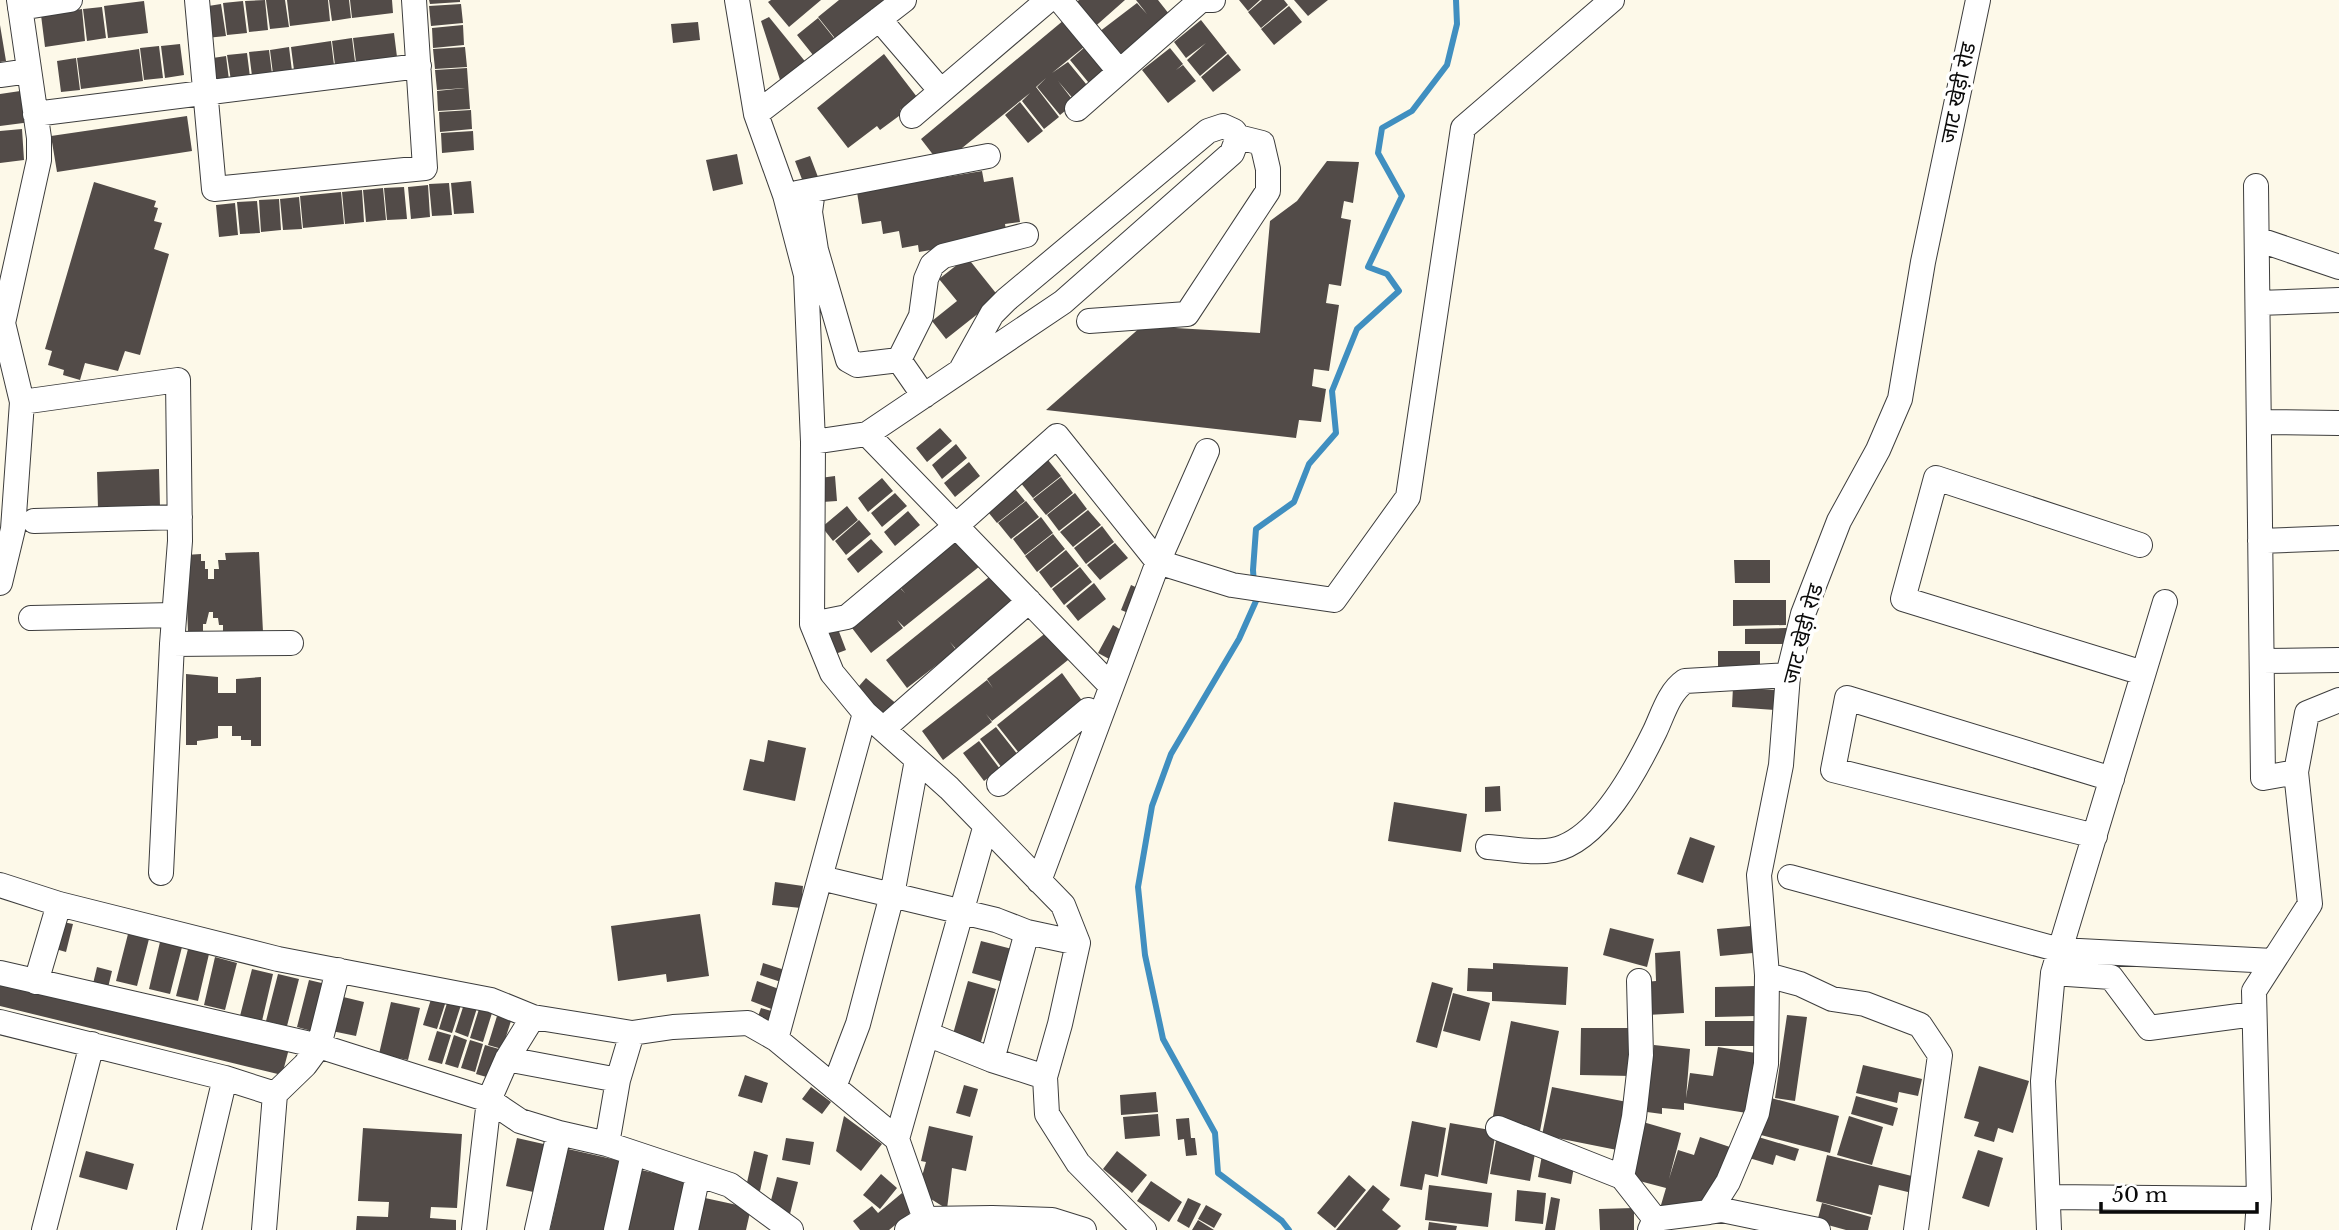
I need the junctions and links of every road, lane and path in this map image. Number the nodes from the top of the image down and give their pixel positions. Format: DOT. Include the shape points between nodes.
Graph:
graph roads {
  1 [pos="70,0"];
  2 [pos="197,0"];
  3 [pos="414,0"];
  4 [pos="737,0"];
  5 [pos="904,0"];
  6 [pos="1048,0"];
  7 [pos="1060,0"];
  8 [pos="1201,0"];
  9 [pos="1213,0"];
  10 [pos="1612,0"];
  11 [pos="1978,0"];
  12 [pos="19,4"];
  13 [pos="879,19"];
  14 [pos="419,66"];
  15 [pos="29,71"];
  16 [pos="1119,71"];
  17 [pos="0,75"];
  18 [pos="941,91"];
  19 [pos="205,94"];
  20 [pos="1077,109"];
  21 [pos="35,114"];
  22 [pos="756,114"];
  23 [pos="912,116"];
  24 [pos="1238,137"];
  25 [pos="988,156"];
  26 [pos="2256,187"];
  27 [pos="813,190"];
  28 [pos="785,195"];
  29 [pos="1026,235"];
  30 [pos="2257,239"];
  31 [pos="2339,267"];
  32 [pos="2339,300"];
  33 [pos="2258,303"];
  34 [pos="1089,321"];
  35 [pos="1,323"];
  36 [pos="899,360"];
  37 [pos="960,371"];
  38 [pos="923,396"];
  39 [pos="22,402"];
  40 [pos="2259,422"];
  41 [pos="2339,423"];
  42 [pos="867,435"];
  43 [pos="9,440"];
  44 [pos="813,442"];
  45 [pos="1208,451"];
  46 [pos="180,517"];
  47 [pos="34,521"];
  48 [pos="957,525"];
  49 [pos="2339,538"];
  50 [pos="2260,541"];
  51 [pos="2140,545"];
  52 [pos="4,552"];
  53 [pos="1158,562"];
  54 [pos="0,583"];
  55 [pos="1029,601"];
  56 [pos="2165,602"];
  57 [pos="174,615"];
  58 [pos="31,618"];
  59 [pos="812,624"];
  60 [pos="290,643"];
  61 [pos="172,644"];
  62 [pos="2339,660"];
  63 [pos="2262,661"];
  64 [pos="2143,673"];
  65 [pos="1788,675"];
  66 [pos="1111,686"];
  67 [pos="2339,700"];
  68 [pos="874,721"];
  69 [pos="1091,722"];
  70 [pos="917,760"];
  71 [pos="2296,772"];
  72 [pos="2112,779"];
  73 [pos="999,784"];
  74 [pos="985,828"];
  75 [pos="2095,836"];
  76 [pos="1488,847"];
  77 [pos="161,873"];
  78 [pos="1790,877"];
  79 [pos="821,878"];
  80 [pos="1039,881"];
  81 [pos="0,885"];
  82 [pos="892,895"];
  83 [pos="59,904"];
  84 [pos="961,911"];
  85 [pos="1027,932"];
  86 [pos="1078,943"];
  87 [pos="2057,961"];
  88 [pos="2273,961"];
  89 [pos="338,970"];
  90 [pos="0,972"];
  91 [pos="1767,975"];
  92 [pos="1639,981"];
  93 [pos="36,982"];
  94 [pos="2255,1014"];
  95 [pos="533,1017"];
  96 [pos="0,1022"];
  97 [pos="632,1033"];
  98 [pos="927,1034"];
  99 [pos="776,1039"];
  100 [pos="92,1044"];
  101 [pos="319,1046"];
  102 [pos="506,1059"];
  103 [pos="992,1060"];
  104 [pos="1045,1077"];
  105 [pos="225,1078"];
  106 [pos="618,1080"];
  107 [pos="834,1087"];
  108 [pos="275,1094"];
  109 [pos="489,1100"];
  110 [pos="1498,1128"];
  111 [pos="559,1133"];
  112 [pos="897,1139"];
  113 [pos="607,1144"];
  114 [pos="633,1154"];
  115 [pos="698,1175"];
  116 [pos="1622,1177"];
  117 [pos="2049,1197"];
  118 [pos="2259,1199"];
  119 [pos="1709,1212"];
  120 [pos="759,1219"];
  121 [pos="916,1224"];
  122 [pos="988,1224"];
  123 [pos="1653,1225"];
  124 [pos="44,1230"];
  125 [pos="189,1230"];
  126 [pos="264,1230"];
  127 [pos="474,1230"];
  128 [pos="537,1230"];
  129 [pos="616,1230"];
  130 [pos="686,1230"];
  131 [pos="791,1230"];
  132 [pos="1084,1230"];
  133 [pos="1144,1230"];
  134 [pos="1818,1230"];
  135 [pos="1916,1230"];
  136 [pos="2049,1230"];
  137 [pos="2257,1230"];
  1 -- 12 [label="street"];
  2 -- 19 [label="street"];
  3 -- 14 [label="street"];
  4 -- 22 [label="street"];
  5 -- 13 [label="street"];
  6 -- 18 [label="street"];
  7 -- 16 [label="street"];
  8 -- 9 [label="street"];
  8 -- 16 [label="street"];
  10 -- 53 [label="street" via="1463,128 1408,497 1334,600 1232,585"];
  11 -- 65 [label="street, जाट खेड़ी रोड" via="1923,261 1900,398 1839,521 1804,614"];
  12 -- 15 [label="street"];
  13 -- 18 [label="street"];
  13 -- 22 [label="street"];
  14 -- 19 [label="street"];
  14 -- 19 [label="street" via="425,168 214,189"];
  15 -- 17 [label="street"];
  15 -- 21 [label="street"];
  16 -- 20 [label="street"];
  18 -- 23 [label="street"];
  19 -- 21 [label="street"];
  21 -- 35 [label="street" via="39,160"];
  22 -- 28 [label="street"];
  24 -- 34 [label="street" via="1262,143 1268,191 1187,314"];
  24 -- 37 [label="street" via="1232,153 1063,302"];
  24 -- 37 [label="street" via="1223,126 1208,131 1006,300 992,314"];
  25 -- 27 [label="street"];
  26 -- 30 [label="street"];
  27 -- 28 [label="street"];
  27 -- 36 [label="street" via="810,212 816,250 848,360 857,365"];
  28 -- 44 [label="street" via="806,275"];
  29 -- 36 [label="street" via="943,256 932,265 921,316"];
  30 -- 31 [label="street"];
  30 -- 33 [label="street"];
  32 -- 33 [label="street"];
  33 -- 40 [label="street"];
  35 -- 39 [label="street"];
  36 -- 38 [label="street"];
  37 -- 38 [label="street"];
  38 -- 42 [label="street"];
  39 -- 43 [label="street"];
  39 -- 46 [label="street" via="178,380"];
  40 -- 41 [label="street"];
  40 -- 50 [label="street"];
  42 -- 44 [label="street"];
  42 -- 48 [label="street"];
  43 -- 52 [label="street" via="13,529"];
  44 -- 59 [label="street"];
  45 -- 53 [label="street"];
  46 -- 47 [label="street"];
  46 -- 57 [label="street"];
  48 -- 53 [label="street" via="1057,436"];
  48 -- 55 [label="street"];
  48 -- 59 [label="street" via="847,617"];
  49 -- 50 [label="street"];
  50 -- 63 [label="street"];
  51 -- 64 [label="street" via="1936,478 1903,599"];
  52 -- 54 [label="street"];
  53 -- 66 [label="street"];
  55 -- 66 [label="street"];
  55 -- 68 [label="street"];
  56 -- 64 [label="street"];
  57 -- 58 [label="street"];
  57 -- 61 [label="street"];
  59 -- 68 [label="street" via="832,673"];
  60 -- 61 [label="street"];
  61 -- 77 [label="street"];
  62 -- 63 [label="street"];
  63 -- 71 [label="street" via="2263,778"];
  64 -- 72 [label="street"];
  65 -- 76 [label="street" via="1685,681 1672,694 1643,756 1603,819 1553,850"];
  65 -- 91 [label="street, जाट खेड़ी रोड" via="1781,765 1759,875"];
  66 -- 69 [label="street"];
  67 -- 71 [label="street" via="2306,713"];
  68 -- 70 [label="street"];
  68 -- 79 [label="street"];
  69 -- 73 [label="street" via="1061,735"];
  69 -- 80 [label="street"];
  70 -- 74 [label="street"];
  70 -- 82 [label="street"];
  71 -- 88 [label="street" via="2310,904"];
  72 -- 75 [label="street"];
  72 -- 75 [label="street" via="1847,698 1833,770"];
  74 -- 80 [label="street"];
  74 -- 84 [label="street"];
  75 -- 87 [label="street"];
  78 -- 87 [label="street"];
  79 -- 82 [label="street"];
  79 -- 99 [label="street"];
  80 -- 86 [label="street" via="1063,905"];
  81 -- 83 [label="street"];
  82 -- 84 [label="street"];
  82 -- 107 [label="street" via="858,1024"];
  83 -- 89 [label="street"];
  83 -- 93 [label="street"];
  84 -- 85 [label="street"];
  84 -- 98 [label="street"];
  85 -- 86 [label="street"];
  85 -- 103 [label="street"];
  86 -- 104 [label="street"];
  87 -- 88 [label="street"];
  87 -- 94 [label="street" via="2111,976 2149,1028"];
  87 -- 117 [label="street" via="2043,1082"];
  88 -- 94 [label="street" via="2254,991"];
  89 -- 95 [label="street" via="491,1000"];
  89 -- 101 [label="street"];
  90 -- 93 [label="street"];
  91 -- 119 [label="street, जाट खेड़ी रोड" via="1766,1063 1756,1113 1728,1182"];
  91 -- 135 [label="street" via="1920,1026 1940,1055"];
  92 -- 116 [label="street" via="1642,1055"];
  93 -- 101 [label="street"];
  94 -- 118 [label="street"];
  95 -- 97 [label="street"];
  95 -- 102 [label="street"];
  96 -- 100 [label="street"];
  97 -- 99 [label="street" via="748,1023"];
  97 -- 106 [label="street"];
  98 -- 103 [label="street"];
  98 -- 112 [label="street"];
  99 -- 107 [label="street"];
  100 -- 105 [label="street"];
  100 -- 124 [label="street"];
  101 -- 108 [label="street"];
  101 -- 109 [label="street"];
  102 -- 106 [label="street"];
  102 -- 109 [label="street"];
  103 -- 104 [label="street"];
  104 -- 133 [label="street" via="1047,1114 1078,1163"];
  105 -- 108 [label="street"];
  105 -- 125 [label="street"];
  106 -- 113 [label="street"];
  107 -- 112 [label="street"];
  108 -- 126 [label="street"];
  109 -- 111 [label="street" via="520,1121"];
  109 -- 127 [label="street"];
  110 -- 116 [label="street"];
  111 -- 113 [label="street"];
  111 -- 128 [label="street"];
  112 -- 121 [label="street"];
  113 -- 114 [label="street"];
  114 -- 115 [label="street"];
  114 -- 129 [label="street"];
  115 -- 120 [label="street" via="730,1185"];
  115 -- 130 [label="street"];
  116 -- 123 [label="street"];
  117 -- 118 [label="street"];
  117 -- 136 [label="street"];
  118 -- 137 [label="street"];
  119 -- 123 [label="street"];
  119 -- 134 [label="street" via="1722,1210"];
  120 -- 131 [label="street"];
  121 -- 122 [label="street"];
  122 -- 132 [label="street" via="1052,1220"];
}
